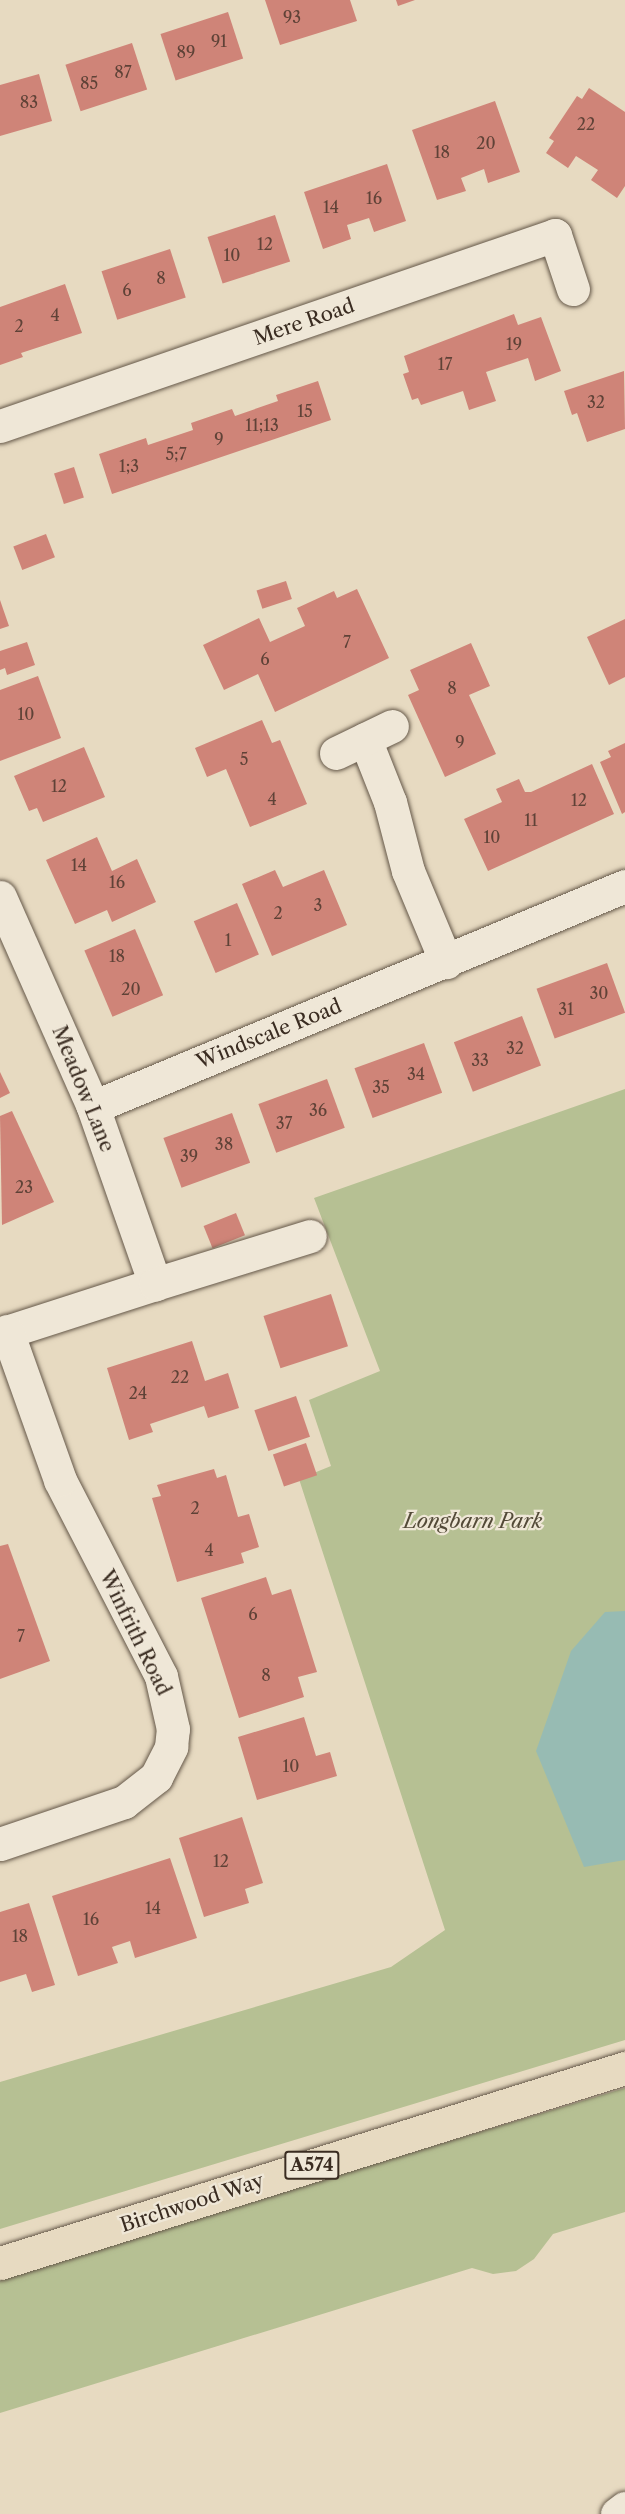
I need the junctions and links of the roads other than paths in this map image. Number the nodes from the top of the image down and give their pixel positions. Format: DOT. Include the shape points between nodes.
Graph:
graph roads {
  1 [pos="573,289"];
  2 [pos="0,426"];
  3 [pos="336,753"];
  4 [pos="625,886"];
  5 [pos="0,897"];
  6 [pos="446,962"];
  7 [pos="93,1107"];
  8 [pos="310,1236"];
  9 [pos="155,1284"];
  10 [pos="4,1333"];
  11 [pos="0,1844"];
  12 [pos="625,2068"];
  13 [pos="0,2264"];
  14 [pos="625,2508"];
  15 [pos="617,2514"];
  1 -- 2 [label="street, Mere Road" via="555,235"];
  3 -- 6 [label="street" via="379,732 390,802 408,871"];
  4 -- 6 [label="street, Windscale Road"];
  5 -- 7 [label="street, Meadow Lane"];
  6 -- 7 [label="street, Windscale Road"];
  7 -- 9 [label="street, Meadow Lane"];
  8 -- 9 [label="street"];
  9 -- 10 [label="street"];
  10 -- 11 [label="street, Winfrith Road" via="60,1480 160,1676 173,1730 171,1747 156,1777 124,1802"];
  12 -- 13 [label="main road, Birchwood Way / A574"];
  14 -- 15 [label="street"];
}
